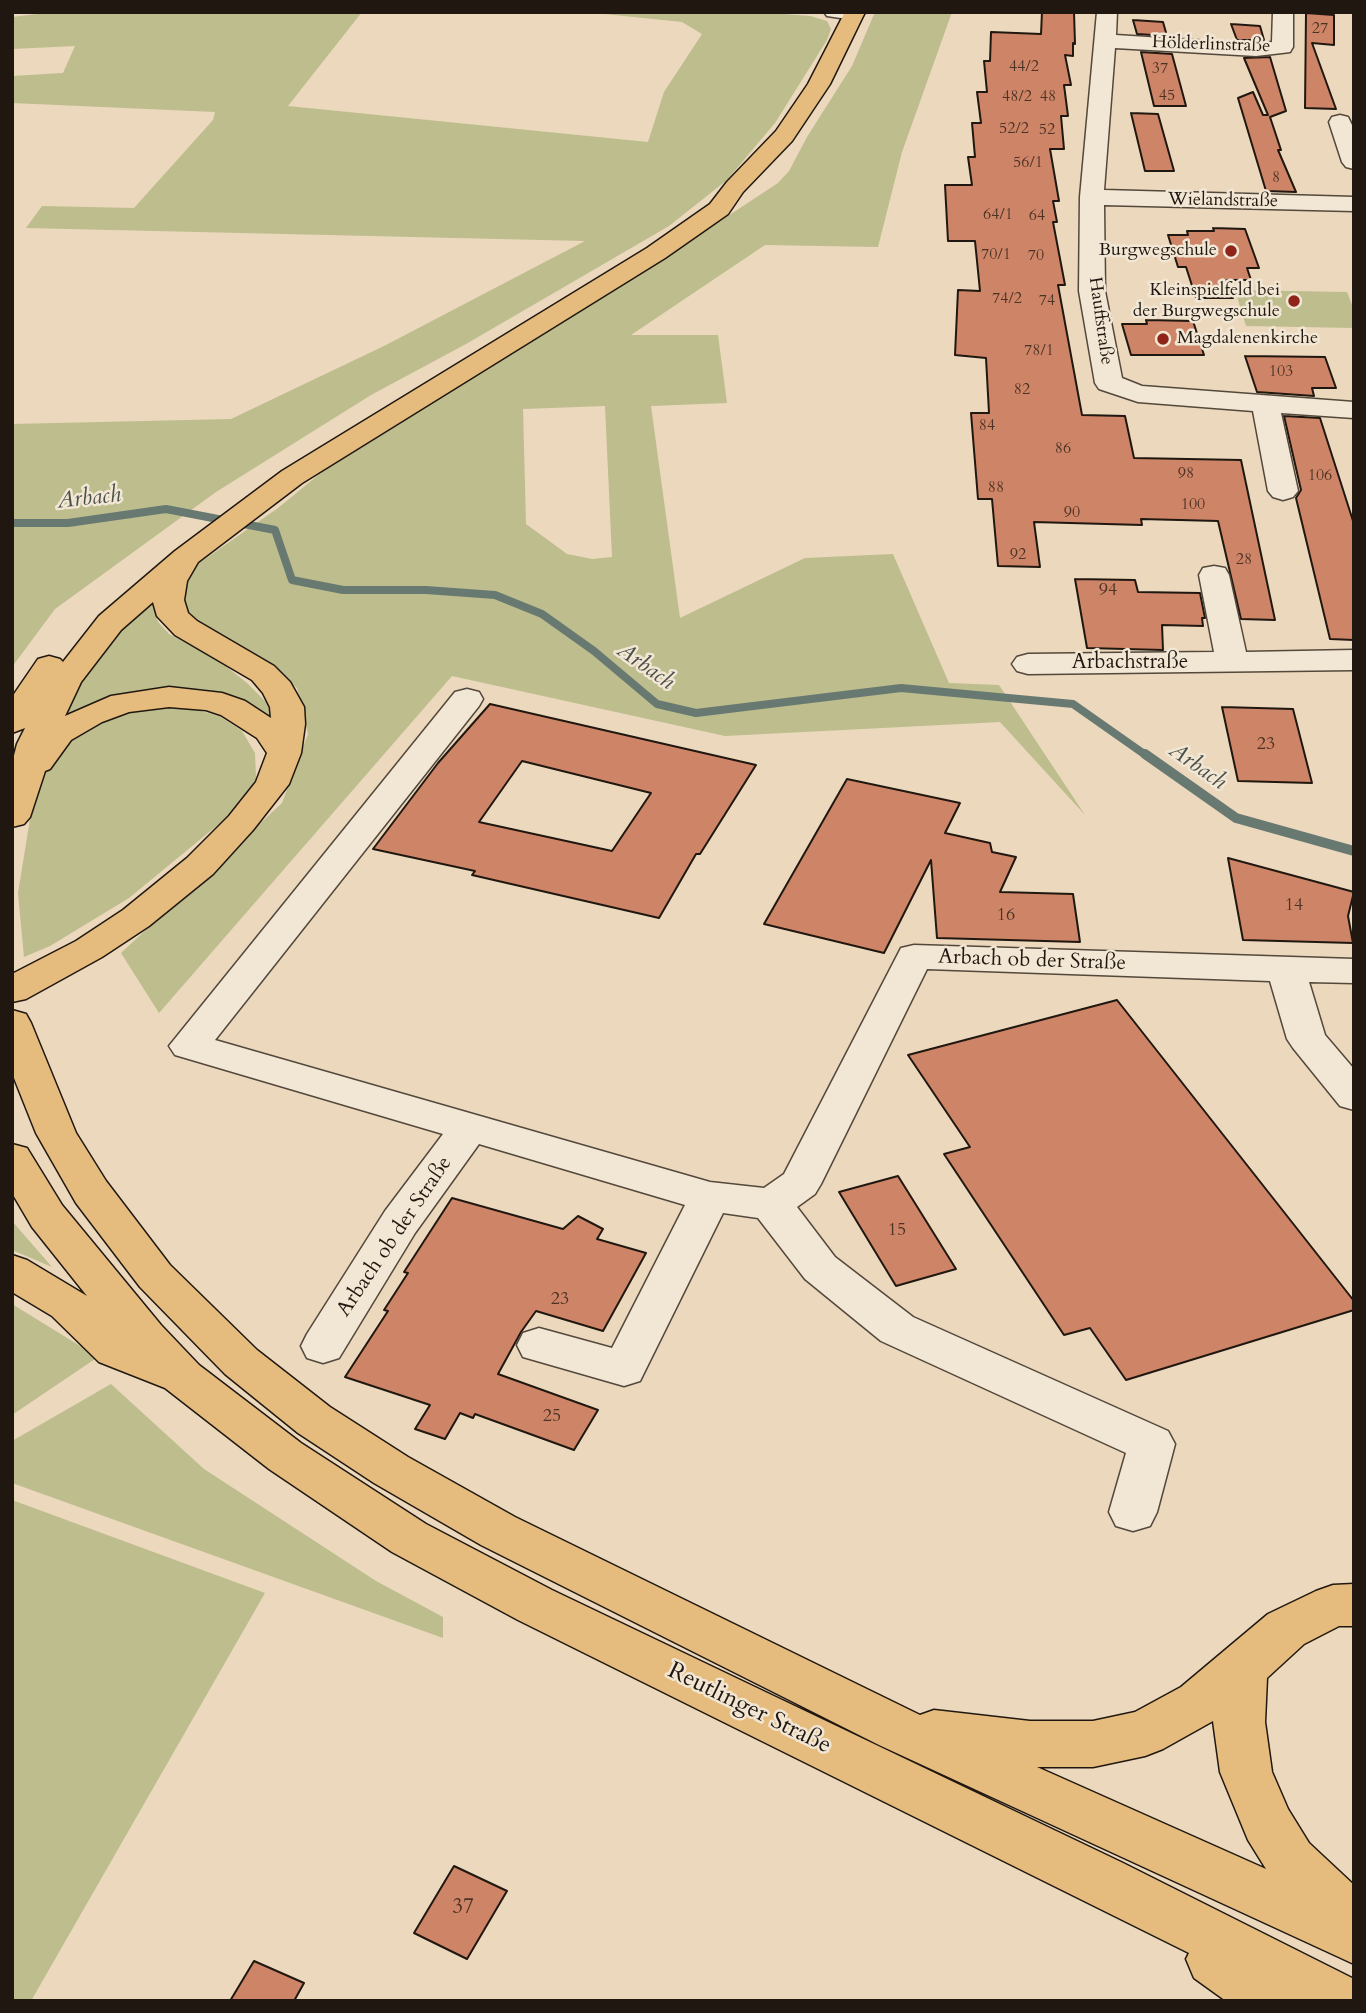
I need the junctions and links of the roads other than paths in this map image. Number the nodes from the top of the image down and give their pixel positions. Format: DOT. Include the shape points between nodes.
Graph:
graph roads {
  1 [pos="1107,12"];
  2 [pos="1283,12"];
  3 [pos="848,13"];
  4 [pos="1105,41"];
  5 [pos="1340,122"];
  6 [pos="1354,162"];
  7 [pos="735,187"];
  8 [pos="1092,197"];
  9 [pos="1354,204"];
  10 [pos="1265,403"];
  11 [pos="1354,410"];
  12 [pos="1283,491"];
  13 [pos="197,548"];
  14 [pos="1214,575"];
  15 [pos="1354,660"];
  16 [pos="1232,663"];
  17 [pos="1028,664"];
  18 [pos="467,699"];
  19 [pos="12,723"];
  20 [pos="284,753"];
  21 [pos="26,777"];
  22 [pos="12,817"];
  23 [pos="1286,969"];
  24 [pos="1354,971"];
  25 [pos="12,990"];
  26 [pos="12,1023"];
  27 [pos="1354,1096"];
  28 [pos="468,1129"];
  29 [pos="12,1158"];
  30 [pos="710,1197"];
  31 [pos="771,1204"];
  32 [pos="12,1270"];
  33 [pos="539,1345"];
  34 [pos="323,1346"];
  35 [pos="183,1377"];
  36 [pos="1133,1512"];
  37 [pos="1354,1605"];
  38 [pos="1242,1669"];
  39 [pos="897,1729"];
  40 [pos="1104,1881"];
  41 [pos="1354,1922"];
  42 [pos="1354,1938"];
  43 [pos="1273,2001"];
  44 [pos="1339,2001"];
  1 -- 4 [label="street, Hauffstraße"];
  2 -- 4 [label="street, Hölderlinstraße" via="1282,47 1256,50"];
  3 -- 7 [label="main road" via="819,84 784,136"];
  4 -- 8 [label="street, Hauffstraße"];
  5 -- 6 [label="street"];
  7 -- 13 [label="main road" via="719,209 687,233 292,477"];
  7 -- 19 [label="main road" via="557,304 425,375 261,475 130,577 76,631"];
  8 -- 9 [label="street, Wielandstraße"];
  8 -- 10 [label="street, Hauffstraße" via="1092,292 1109,383 1138,394"];
  10 -- 11 [label="street, Hauffstraße"];
  10 -- 12 [label="street"];
  13 -- 20 [label="main road" via="172,581 168,600 173,616 263,673 278,689 287,707"];
  13 -- 21 [label="main road" via="110,623 66,680 34,744"];
  14 -- 16 [label="street"];
  15 -- 16 [label="street, Arbachstraße"];
  16 -- 17 [label="street, Arbachstraße"];
  18 -- 28 [label="street, Arbach ob der Straße" via="189,1046"];
  20 -- 21 [label="main road" via="268,731 233,708 210,700 169,697 123,703 90,715 59,733"];
  20 -- 25 [label="main road" via="272,784 200,866 136,918"];
  21 -- 22 [label="main road"];
  23 -- 24 [label="street, Arbach ob der Straße"];
  23 -- 27 [label="street" via="1307,1039"];
  23 -- 31 [label="street, Arbach ob der Straße" via="914,957 800,1184"];
  26 -- 39 [label="main road" via="56,1133 91,1192 155,1276 241,1362 314,1420 442,1501"];
  28 -- 30 [label="street, Arbach ob der Straße"];
  28 -- 34 [label="street, Arbach ob der Straße" via="400,1222"];
  29 -- 35 [label="main road" via="47,1216"];
  30 -- 31 [label="street, Arbach ob der Straße"];
  30 -- 33 [label="street" via="624,1369"];
  31 -- 36 [label="street" via="820,1268 897,1328 1152,1444"];
  32 -- 35 [label="main road" via="68,1304 115,1350"];
  35 -- 40 [label="main road, Reutlinger Straße" via="285,1456 409,1538 535,1605"];
  37 -- 38 [label="main road" via="1334,1606 1286,1629"];
  38 -- 39 [label="main road" via="1199,1703 1145,1733 1093,1744 1030,1744"];
  38 -- 41 [label="main road" via="1239,1722 1246,1772 1267,1823 1290,1860"];
  39 -- 42 [label="main road"];
  40 -- 43 [label="main road"];
  40 -- 44 [label="main road, Reutlinger Straße"];
}
